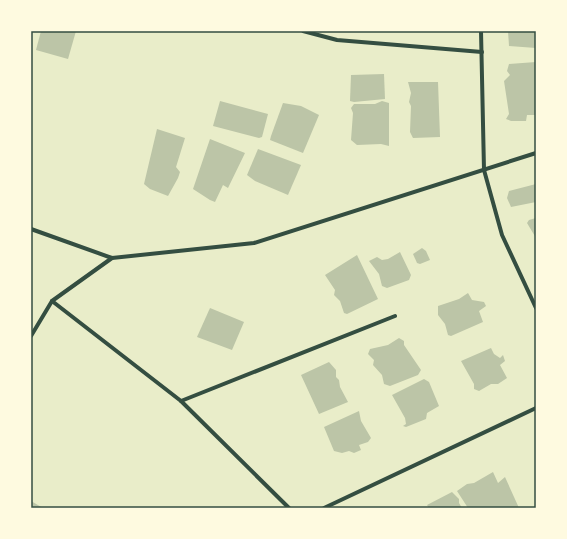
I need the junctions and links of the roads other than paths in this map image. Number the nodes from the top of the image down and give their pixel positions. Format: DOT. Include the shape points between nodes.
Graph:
graph roads {
  1 [pos="303,31"];
  2 [pos="481,31"];
  3 [pos="482,52"];
  4 [pos="536,153"];
  5 [pos="484,170"];
  6 [pos="31,229"];
  7 [pos="112,258"];
  8 [pos="52,300"];
  9 [pos="536,308"];
  10 [pos="395,316"];
  11 [pos="31,336"];
  12 [pos="181,401"];
  13 [pos="536,408"];
  14 [pos="289,508"];
  15 [pos="324,508"];
  1 -- 3 [label="street" via="337,40"];
  2 -- 3 [label="street"];
  3 -- 5 [label="street"];
  4 -- 5 [label="street"];
  5 -- 7 [label="street" via="254,243"];
  5 -- 9 [label="street" via="502,235"];
  6 -- 7 [label="street"];
  7 -- 8 [label="street"];
  8 -- 11 [label="street"];
  8 -- 12 [label="street"];
  10 -- 12 [label="street"];
  12 -- 14 [label="street"];
  13 -- 15 [label="street"];
}
